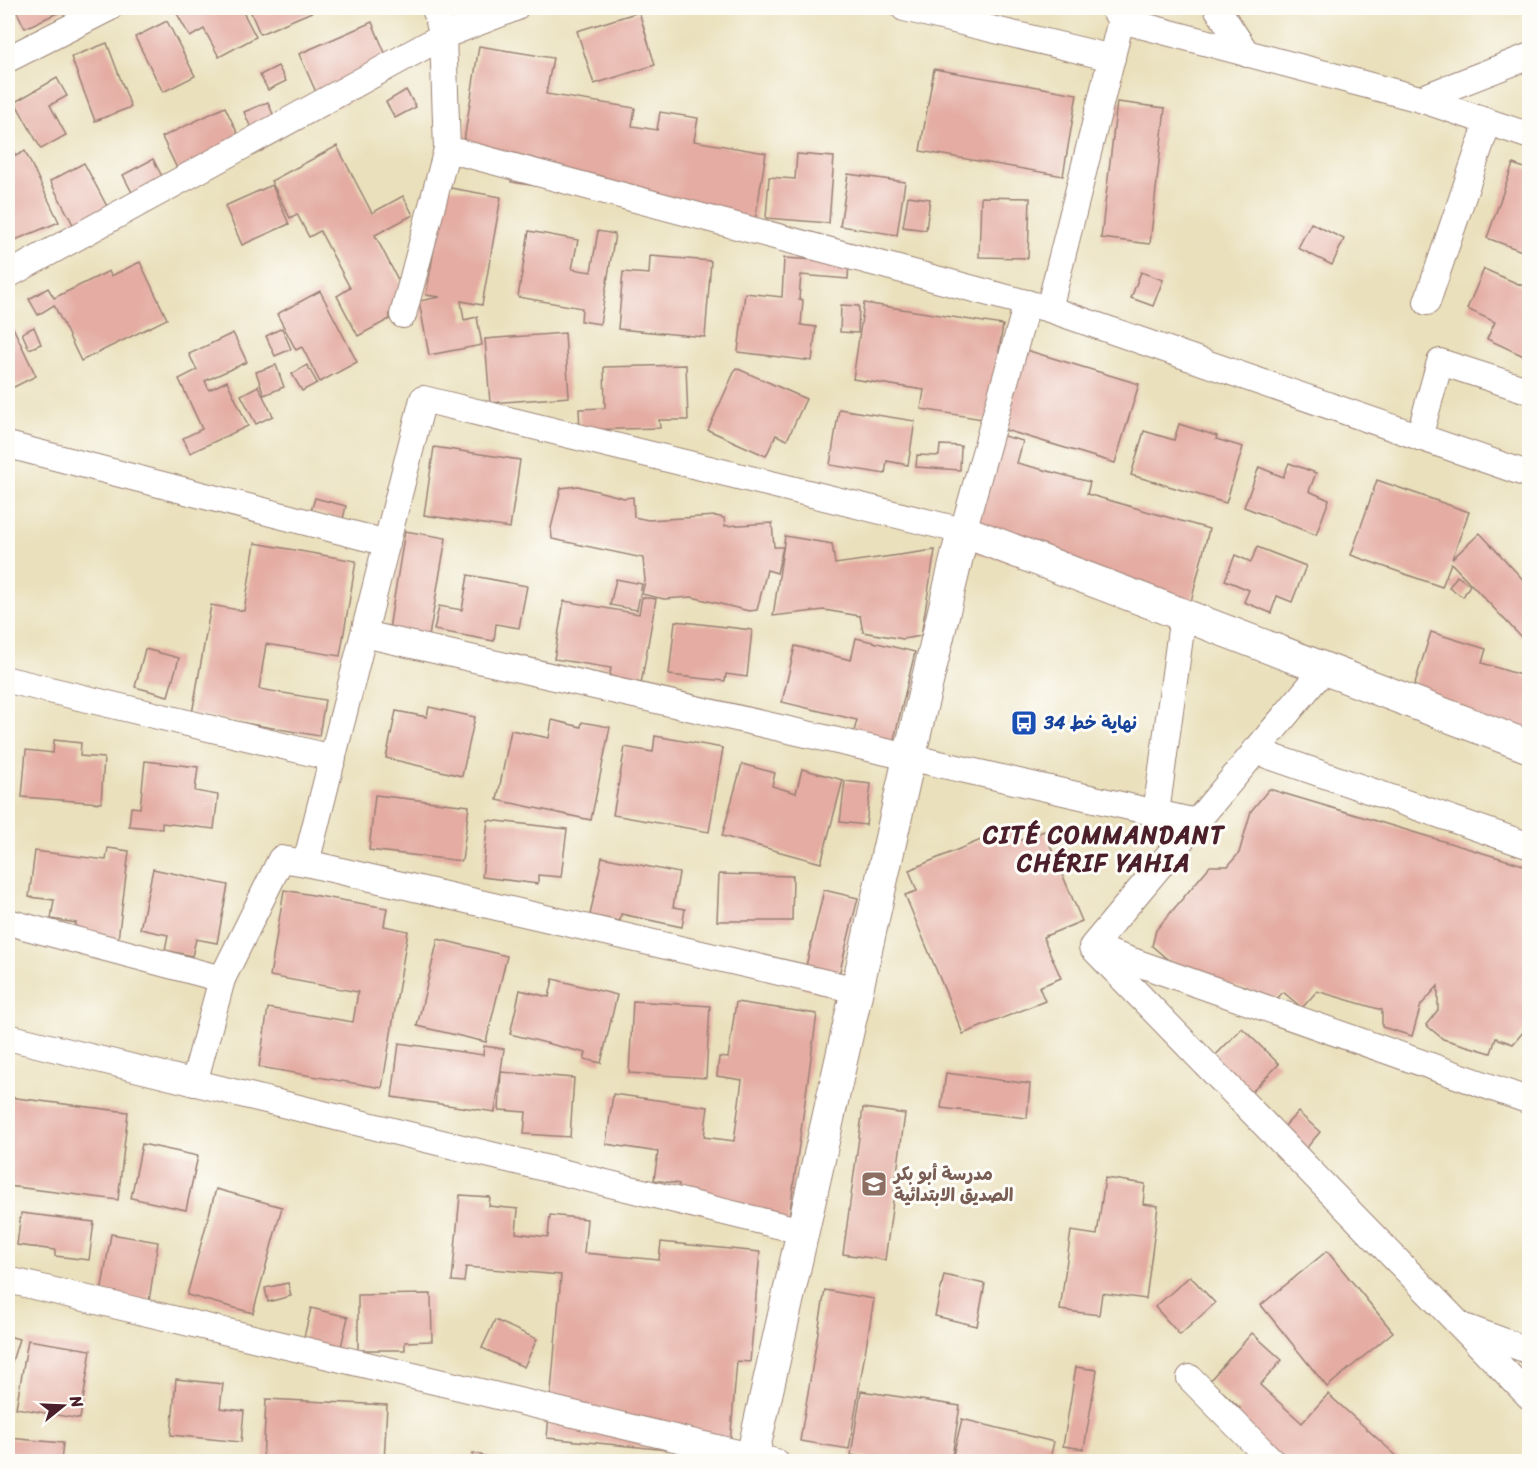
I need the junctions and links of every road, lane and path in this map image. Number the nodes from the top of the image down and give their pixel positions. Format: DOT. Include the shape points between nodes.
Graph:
graph roads {
  1 [pos="109,8"];
  2 [pos="435,8"];
  3 [pos="515,8"];
  4 [pos="904,8"];
  5 [pos="1217,8"];
  6 [pos="1117,14"];
  7 [pos="443,36"];
  8 [pos="1247,54"];
  9 [pos="1530,56"];
  10 [pos="1112,58"];
  11 [pos="8,59"];
  12 [pos="1419,99"];
  13 [pos="1488,122"];
  14 [pos="1530,136"];
  15 [pos="447,149"];
  16 [pos="8,275"];
  17 [pos="1426,302"];
  18 [pos="1038,306"];
  19 [pos="403,315"];
  20 [pos="1530,390"];
  21 [pos="1419,437"];
  22 [pos="8,445"];
  23 [pos="1530,475"];
  24 [pos="963,531"];
  25 [pos="387,543"];
  26 [pos="1183,615"];
  27 [pos="364,634"];
  28 [pos="1324,669"];
  29 [pos="8,680"];
  30 [pos="1530,747"];
  31 [pos="1256,751"];
  32 [pos="333,758"];
  33 [pos="909,758"];
  34 [pos="1156,813"];
  35 [pos="1196,822"];
  36 [pos="1530,846"];
  37 [pos="306,863"];
  38 [pos="8,922"];
  39 [pos="1092,947"];
  40 [pos="222,979"];
  41 [pos="857,990"];
  42 [pos="8,1037"];
  43 [pos="194,1083"];
  44 [pos="1530,1101"];
  45 [pos="802,1231"];
  46 [pos="8,1280"];
  47 [pos="1461,1326"];
  48 [pos="1530,1351"];
  49 [pos="1190,1378"];
  50 [pos="1530,1396"];
  51 [pos="760,1460"];
  52 [pos="1274,1461"];
  1 -- 11 [label="street"];
  2 -- 7 [label="street"];
  3 -- 7 [label="street"];
  4 -- 10 [label="street"];
  5 -- 8 [label="street"];
  6 -- 8 [label="street"];
  6 -- 10 [label="street"];
  7 -- 15 [label="street"];
  7 -- 16 [label="street"];
  8 -- 12 [label="street"];
  9 -- 12 [label="street"];
  10 -- 18 [label="street"];
  12 -- 13 [label="street"];
  13 -- 14 [label="street"];
  13 -- 17 [label="street"];
  15 -- 18 [label="street"];
  15 -- 19 [label="street"];
  18 -- 21 [label="street"];
  18 -- 24 [label="street"];
  20 -- 21 [label="street" via="1440,362"];
  21 -- 23 [label="street"];
  22 -- 25 [label="street"];
  24 -- 25 [label="street" via="423,399"];
  24 -- 26 [label="street"];
  24 -- 33 [label="street"];
  25 -- 27 [label="street"];
  26 -- 28 [label="street"];
  26 -- 34 [label="street"];
  27 -- 32 [label="street"];
  27 -- 33 [label="street"];
  28 -- 30 [label="street"];
  28 -- 31 [label="street"];
  29 -- 32 [label="street"];
  31 -- 35 [label="street"];
  31 -- 36 [label="street"];
  32 -- 37 [label="street"];
  33 -- 34 [label="street"];
  33 -- 41 [label="street"];
  34 -- 35 [label="street"];
  35 -- 39 [label="street"];
  37 -- 40 [label="street" via="281,859"];
  37 -- 41 [label="street"];
  38 -- 40 [label="street"];
  39 -- 44 [label="street"];
  39 -- 47 [label="street"];
  40 -- 43 [label="street"];
  41 -- 45 [label="street"];
  42 -- 43 [label="street"];
  43 -- 45 [label="street"];
  45 -- 51 [label="street"];
  46 -- 51 [label="street"];
  47 -- 48 [label="street"];
  47 -- 50 [label="street"];
  49 -- 52 [label="street"];
}
